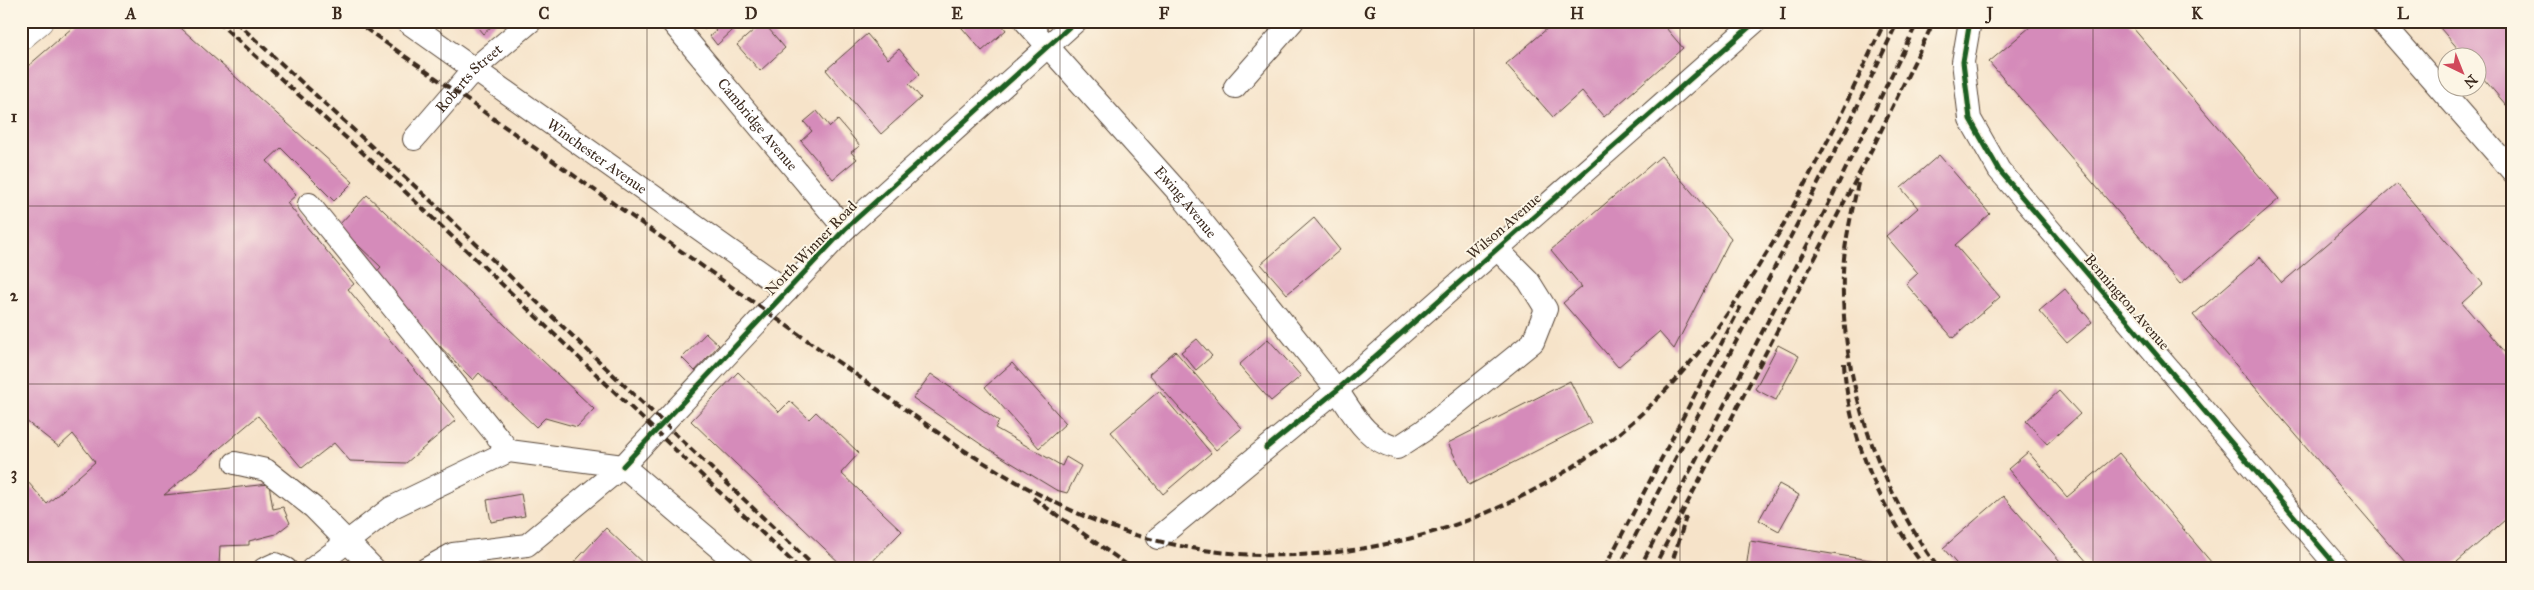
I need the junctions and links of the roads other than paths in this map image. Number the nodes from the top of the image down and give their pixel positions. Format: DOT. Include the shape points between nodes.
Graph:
graph roads {
  1 [pos="38,21"];
  2 [pos="406,21"];
  3 [pos="531,21"];
  4 [pos="671,21"];
  5 [pos="1026,21"];
  6 [pos="1076,21"];
  7 [pos="1293,21"];
  8 [pos="1756,21"];
  9 [pos="1970,21"];
  10 [pos="2381,21"];
  11 [pos="21,36"];
  12 [pos="1048,47"];
  13 [pos="474,69"];
  14 [pos="1235,87"];
  15 [pos="414,139"];
  16 [pos="2513,172"];
  17 [pos="309,204"];
  18 [pos="845,229"];
  19 [pos="1497,249"];
  20 [pos="787,291"];
  21 [pos="1337,390"];
  22 [pos="509,451"];
  23 [pos="235,463"];
  24 [pos="623,466"];
  25 [pos="1158,538"];
  26 [pos="347,542"];
  27 [pos="264,569"];
  28 [pos="286,569"];
  29 [pos="312,569"];
  30 [pos="374,569"];
  31 [pos="426,569"];
  32 [pos="744,569"];
  33 [pos="2339,569"];
  1 -- 11 [label="main road"];
  2 -- 13 [label="street, Winchester Avenue"];
  3 -- 13 [label="street, Roberts Street"];
  4 -- 18 [label="street, Cambridge Avenue"];
  5 -- 12 [label="street, Ewing Avenue"];
  6 -- 12 [label="street, North Winner Road"];
  7 -- 14 [label="street"];
  8 -- 19 [label="street, Wilson Avenue"];
  9 -- 33 [label="street, Bennington Avenue" via="1963,62 1970,119 1999,170"];
  10 -- 16 [label="street"];
  12 -- 18 [label="street, North Winner Road"];
  12 -- 21 [label="street, Ewing Avenue" via="1179,193"];
  13 -- 15 [label="street, Roberts Street"];
  13 -- 20 [label="street, Winchester Avenue"];
  17 -- 22 [label="street"];
  18 -- 20 [label="street, North Winner Road"];
  19 -- 21 [label="street, Wilson Avenue"];
  19 -- 21 [label="street, Ewing Avenue" via="1528,280 1546,309 1533,342 1423,431 1397,448 1382,444 1360,424"];
  20 -- 24 [label="street, North Winner Road"];
  21 -- 25 [label="street, Wilson Avenue"];
  22 -- 24 [label="street"];
  22 -- 26 [label="street" via="391,508"];
  23 -- 26 [label="street" via="266,470 314,508"];
  24 -- 31 [label="street, North Winner Road" via="527,546 453,554"];
  24 -- 32 [label="street"];
  26 -- 29 [label="street"];
  26 -- 30 [label="street"];
  27 -- 28 [label="street" via="275,564"];
}
